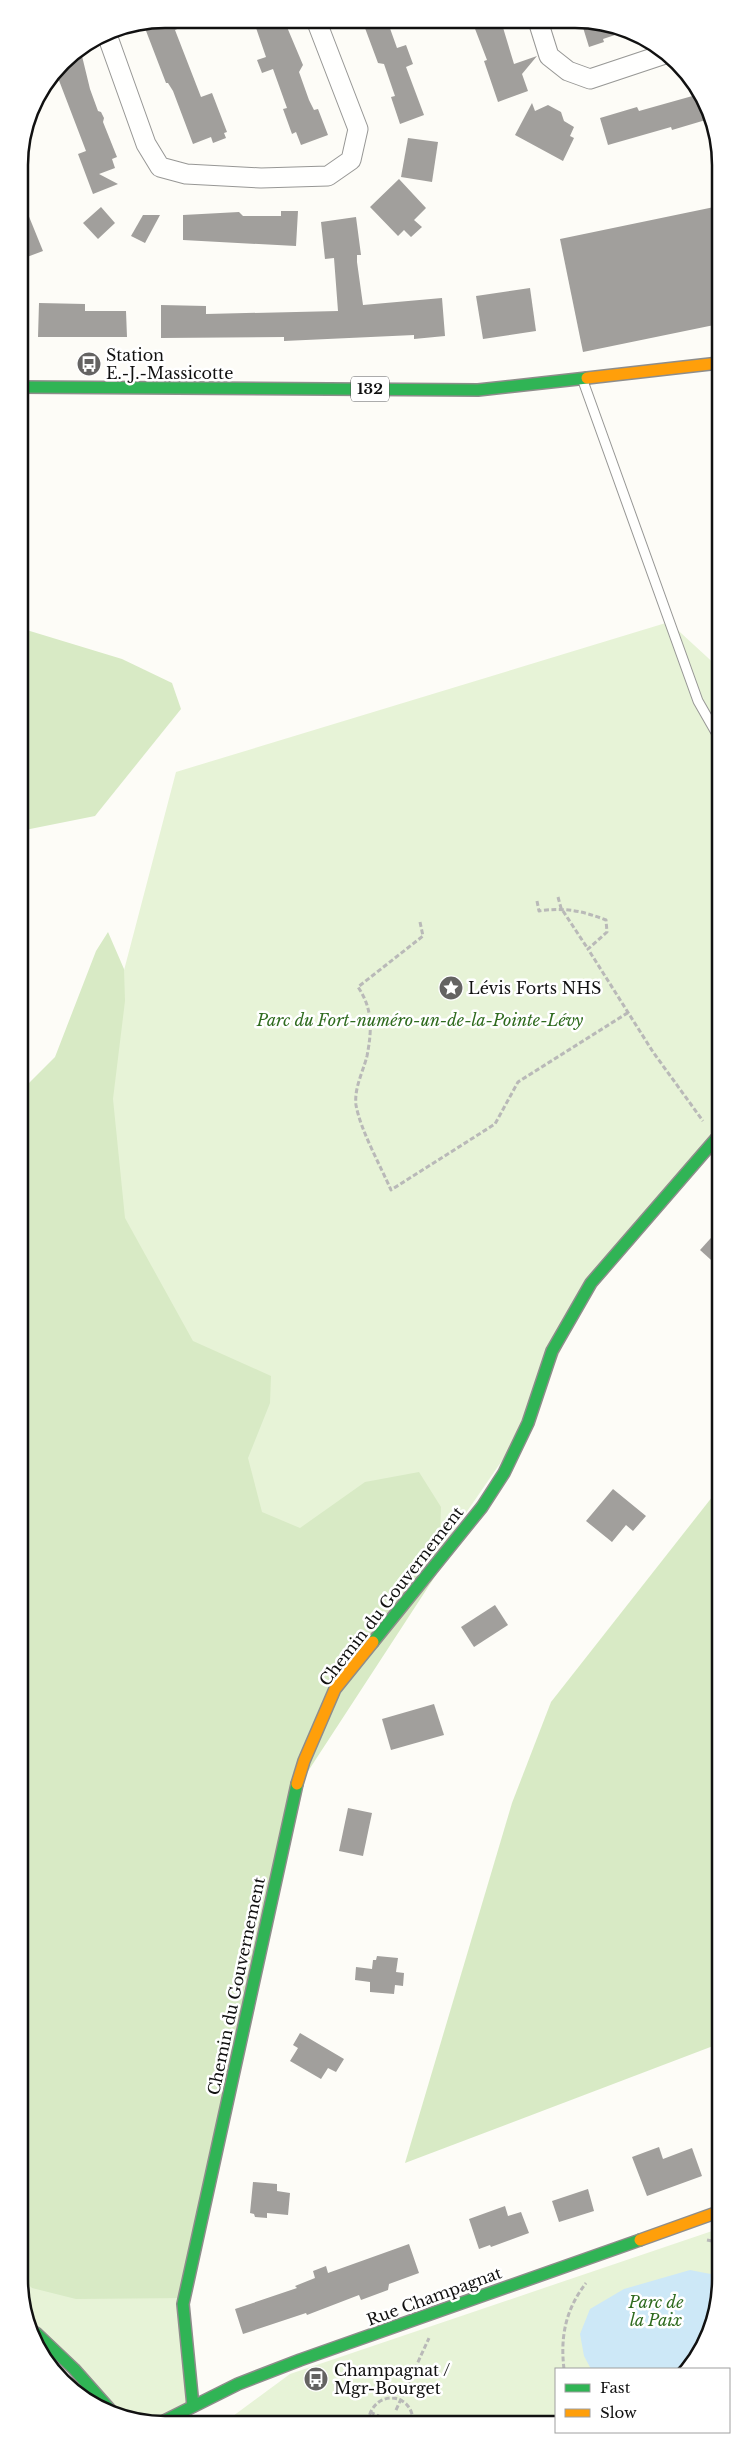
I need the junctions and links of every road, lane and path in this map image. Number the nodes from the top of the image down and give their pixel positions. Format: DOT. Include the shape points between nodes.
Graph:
graph roads {
  1 [pos="319,28"];
  2 [pos="540,28"];
  3 [pos="109,40"];
  4 [pos="659,56"];
  5 [pos="712,363"];
  6 [pos="582,378"];
  7 [pos="28,388"];
  8 [pos="712,726"];
  9 [pos="558,897"];
  10 [pos="537,901"];
  11 [pos="561,908"];
  12 [pos="420,922"];
  13 [pos="588,949"];
  14 [pos="629,1012"];
  15 [pos="712,1129"];
  16 [pos="712,1143"];
  17 [pos="712,2214"];
  18 [pos="712,2241"];
  19 [pos="700,2243"];
  20 [pos="595,2280"];
  21 [pos="429,2336"];
  22 [pos="42,2338"];
  23 [pos="564,2368"];
  24 [pos="101,2400"];
  25 [pos="400,2400"];
  26 [pos="193,2406"];
  27 [pos="396,2410"];
  28 [pos="370,2412"];
  29 [pos="174,2416"];
  30 [pos="369,2416"];
  31 [pos="379,2416"];
  32 [pos="412,2416"];
  1 -- 3 [label="street" via="358,129 351,160 328,176 261,178 186,174 160,167 146,144"];
  2 -- 4 [label="street" via="548,56 568,71 590,79"];
  5 -- 6 [label="street, 132"];
  6 -- 7 [label="street, 132" via="478,390"];
  6 -- 8 [label="lane" via="698,701"];
  9 -- 11 [label="path"];
  10 -- 11 [label="path" via="539,911"];
  11 -- 13 [label="path"];
  11 -- 13 [label="path" via="606,920 607,932"];
  12 -- 14 [label="path" via="423,936 358,987 366,998 371,1015 367,1056 356,1103 391,1190 495,1124 518,1082"];
  13 -- 14 [label="path"];
  14 -- 15 [label="path" via="673,1081"];
  16 -- 26 [label="street, Chemin du Gouvernement" via="591,1283 552,1351 528,1423 504,1473 482,1508 335,1689 317,1729 291,1806 183,2304"];
  17 -- 26 [label="street, Rue Champagnat" via="308,2357 238,2384"];
  18 -- 19 [label="path"];
  20 -- 23 [label="path" via="586,2283 573,2302 562,2345"];
  21 -- 25 [label="path"];
  22 -- 24 [label="street"];
  25 -- 27 [label="path"];
  25 -- 28 [label="path" via="386,2398 378,2401"];
  25 -- 32 [label="path" via="412,2411"];
  26 -- 29 [label="street, Rue Champagnat"];
  28 -- 30 [label="path"];
  28 -- 31 [label="path"];
}
